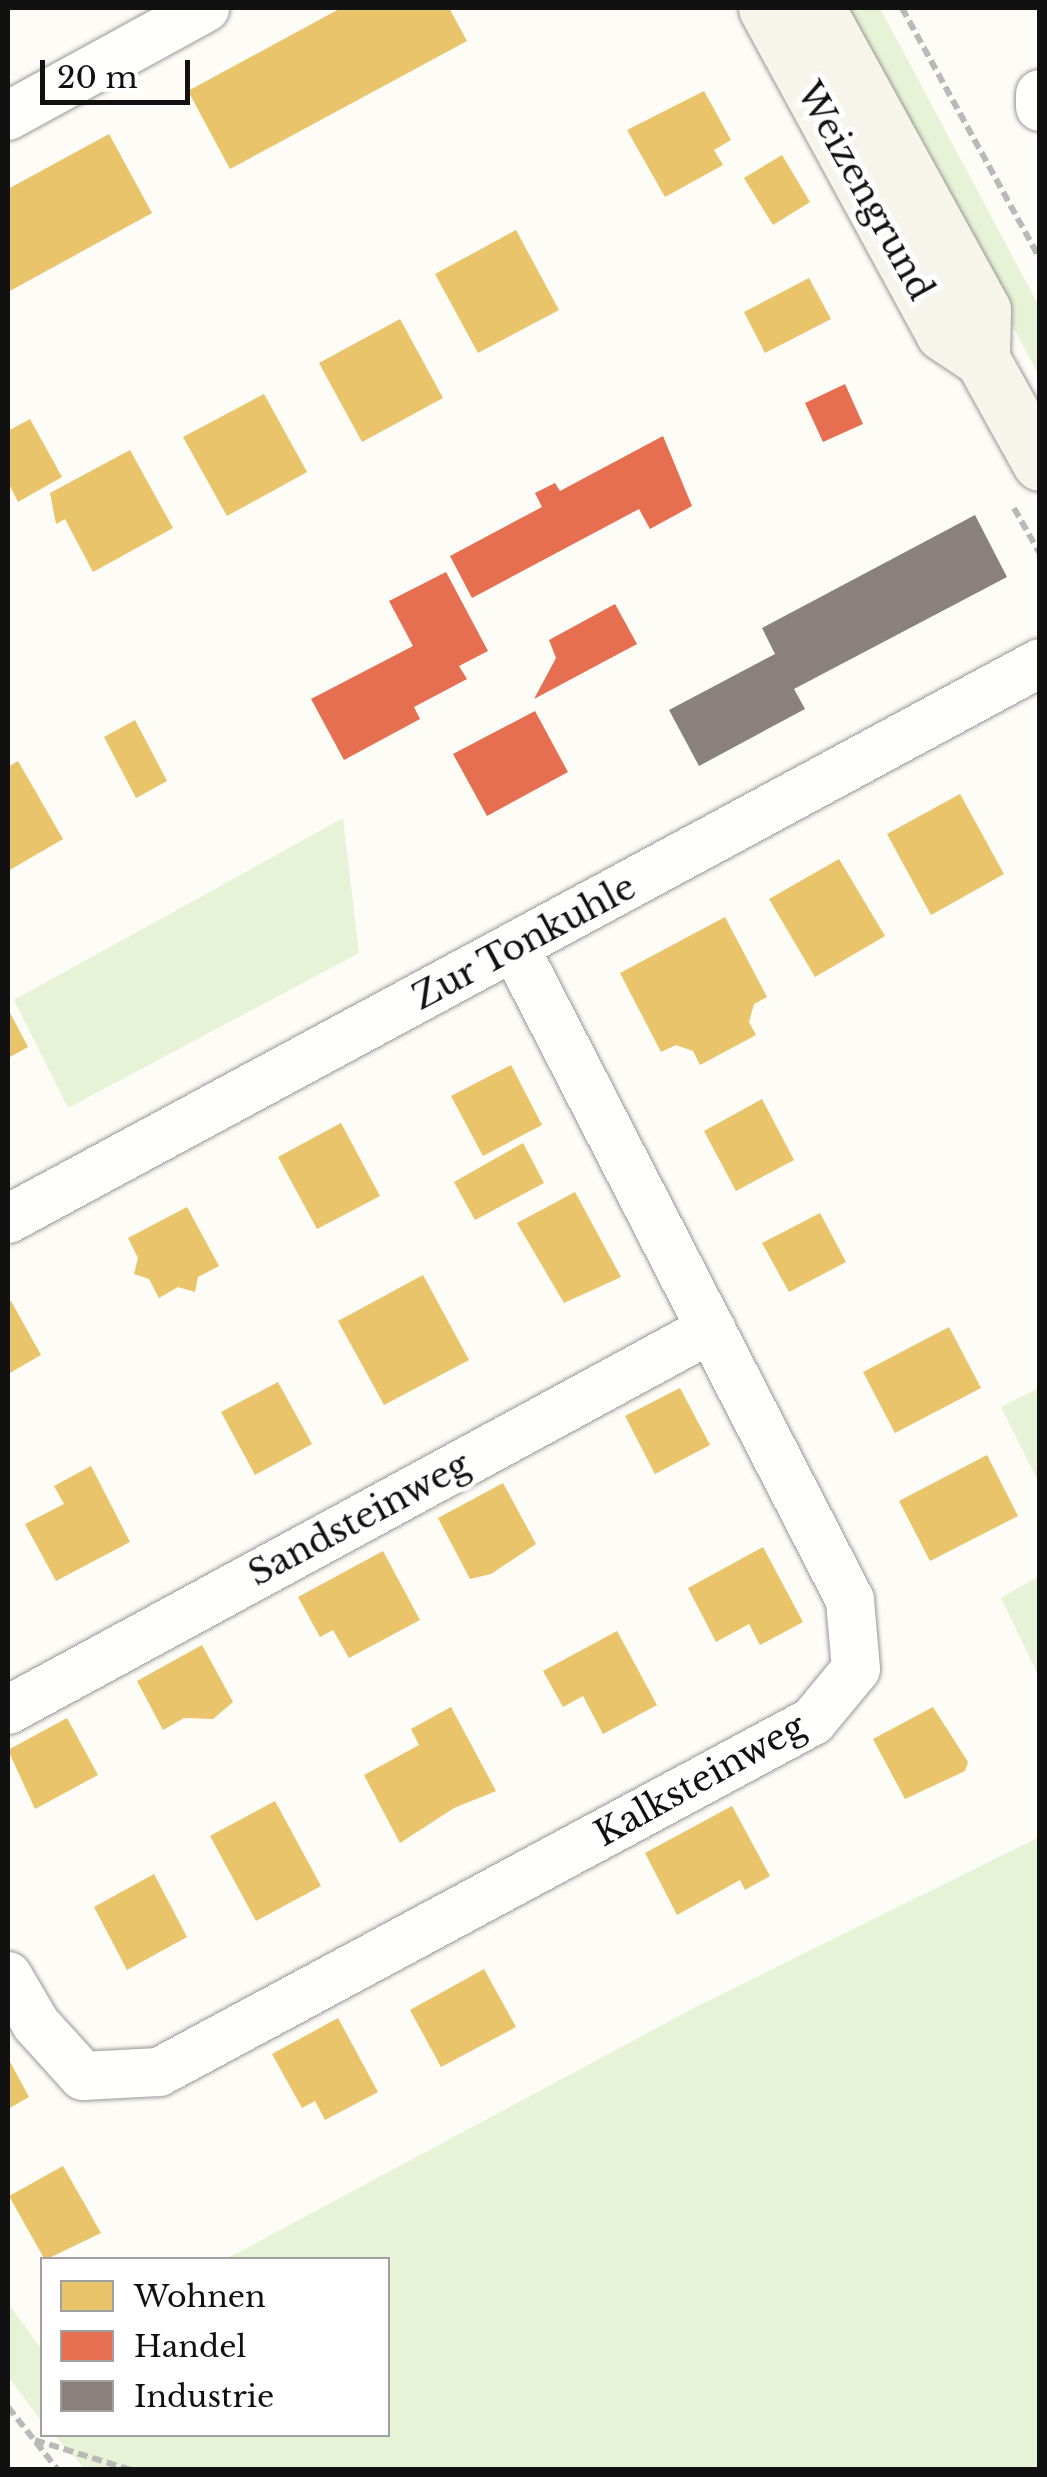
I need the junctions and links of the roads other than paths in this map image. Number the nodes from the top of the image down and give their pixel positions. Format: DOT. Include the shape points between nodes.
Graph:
graph roads {
  1 [pos="205,8"];
  2 [pos="766,8"];
  3 [pos="817,8"];
  4 [pos="1040,94"];
  5 [pos="1040,107"];
  6 [pos="8,116"];
  7 [pos="982,359"];
  8 [pos="1040,463"];
  9 [pos="1040,663"];
  10 [pos="515,948"];
  11 [pos="8,1218"];
  12 [pos="711,1328"];
  13 [pos="8,1710"];
  14 [pos="8,1976"];
  1 -- 6 [label="street"];
  2 -- 7 [label="main road, Weizengrund" via="942,333"];
  3 -- 7 [label="main road, Weizengrund" via="983,310"];
  4 -- 5 [label="street"];
  7 -- 8 [label="main road, Weizengrund"];
  9 -- 10 [label="street, Zur Tonkuhle"];
  10 -- 11 [label="street, Zur Tonkuhle"];
  10 -- 12 [label="street, Kalksteinweg"];
  12 -- 13 [label="street, Sandsteinweg"];
  12 -- 14 [label="street, Kalksteinweg" via="850,1600 856,1670 813,1721 159,2072 83,2076 36,2024"];
}
